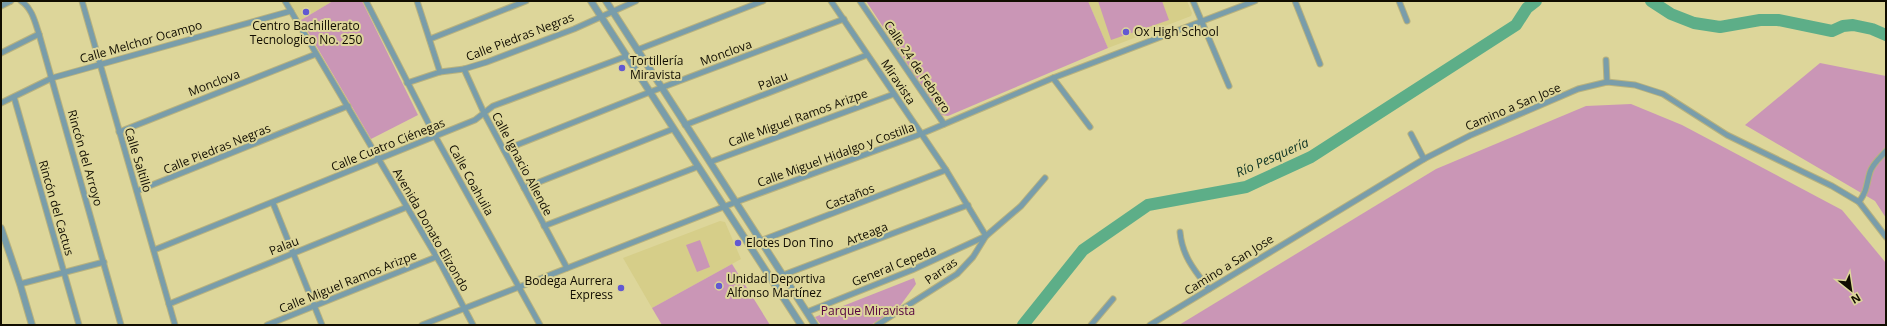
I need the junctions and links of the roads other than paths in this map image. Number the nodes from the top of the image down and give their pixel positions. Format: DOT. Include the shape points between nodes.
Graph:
graph roads {
  1 [pos="12,1"];
  2 [pos="21,1"];
  3 [pos="82,1"];
  4 [pos="285,1"];
  5 [pos="366,1"];
  6 [pos="417,1"];
  7 [pos="526,1"];
  8 [pos="591,1"];
  9 [pos="606,1"];
  10 [pos="636,1"];
  11 [pos="763,1"];
  12 [pos="831,1"];
  13 [pos="860,1"];
  14 [pos="1193,1"];
  15 [pos="1255,1"];
  16 [pos="1294,1"];
  17 [pos="1399,1"];
  18 [pos="1,6"];
  19 [pos="291,11"];
  20 [pos="612,11"];
  21 [pos="600,16"];
  22 [pos="844,20"];
  23 [pos="1201,21"];
  24 [pos="1407,21"];
  25 [pos="39,34"];
  26 [pos="430,39"];
  27 [pos="637,50"];
  28 [pos="1,53"];
  29 [pos="316,54"];
  30 [pos="867,55"];
  31 [pos="627,56"];
  32 [pos="1606,60"];
  33 [pos="100,64"];
  34 [pos="1320,64"];
  35 [pos="464,69"];
  36 [pos="440,72"];
  37 [pos="52,78"];
  38 [pos="1053,78"];
  39 [pos="1607,82"];
  40 [pos="407,83"];
  41 [pos="1229,86"];
  42 [pos="661,88"];
  43 [pos="650,92"];
  44 [pos="894,94"];
  45 [pos="14,97"];
  46 [pos="1,103"];
  47 [pos="348,106"];
  48 [pos="484,113"];
  49 [pos="944,124"];
  50 [pos="685,125"];
  51 [pos="1090,127"];
  52 [pos="673,129"];
  53 [pos="119,132"];
  54 [pos="921,134"];
  55 [pos="1411,134"];
  56 [pos="435,136"];
  57 [pos="504,150"];
  58 [pos="1886,151"];
  59 [pos="1424,158"];
  60 [pos="379,159"];
  61 [pos="710,162"];
  62 [pos="697,167"];
  63 [pos="946,170"];
  64 [pos="1045,178"];
  65 [pos="524,188"];
  66 [pos="137,191"];
  67 [pos="736,202"];
  68 [pos="1859,202"];
  69 [pos="273,203"];
  70 [pos="968,205"];
  71 [pos="724,207"];
  72 [pos="407,208"];
  73 [pos="544,226"];
  74 [pos="1,228"];
  75 [pos="1180,232"];
  76 [pos="986,236"];
  77 [pos="1886,237"];
  78 [pos="760,241"];
  79 [pos="154,250"];
  80 [pos="294,253"];
  81 [pos="436,257"];
  82 [pos="104,262"];
  83 [pos="566,268"];
  84 [pos="65,273"];
  85 [pos="783,275"];
  86 [pos="773,281"];
  87 [pos="20,284"];
  88 [pos="519,286"];
  89 [pos="1209,289"];
  90 [pos="1113,299"];
  91 [pos="169,304"];
  92 [pos="314,306"];
  93 [pos="464,308"];
  94 [pos="807,312"];
  95 [pos="32,325"];
  96 [pos="79,325"];
  97 [pos="121,325"];
  98 [pos="175,325"];
  99 [pos="267,325"];
  100 [pos="322,325"];
  101 [pos="422,325"];
  102 [pos="473,325"];
  103 [pos="540,325"];
  104 [pos="801,325"];
  105 [pos="815,325"];
  106 [pos="876,325"];
  107 [pos="1091,325"];
  108 [pos="1150,325"];
  1 -- 18 [label="street"];
  2 -- 25 [label="street, Rincón del Arroyo" via="31,12"];
  3 -- 33 [label="street, Calle Saltillo"];
  4 -- 19 [label="street, Avenida Donato Elizondo"];
  5 -- 40 [label="street, Calle Coahuila"];
  6 -- 26 [label="street"];
  7 -- 26 [label="street"];
  8 -- 21 [label="street"];
  9 -- 20 [label="street"];
  10 -- 20 [label="street, Calle Piedras Negras"];
  11 -- 27 [label="street"];
  12 -- 22 [label="street, Miravista"];
  13 -- 49 [label="street, Calle 24 de Febrero"];
  14 -- 23 [label="street"];
  15 -- 23 [label="street, Calle Miguel Hidalgo y Costilla"];
  16 -- 34 [label="street"];
  17 -- 24 [label="street"];
  19 -- 29 [label="street, Avenida Donato Elizondo"];
  19 -- 33 [label="street, Calle Melchor Ocampo"];
  20 -- 21 [label="street, Calle Piedras Negras"];
  20 -- 27 [label="street"];
  21 -- 31 [label="street"];
  21 -- 35 [label="street, Calle Piedras Negras" via="532,45"];
  22 -- 30 [label="street, Miravista"];
  22 -- 42 [label="street, Monclova"];
  23 -- 38 [label="street, Calle Miguel Hidalgo y Costilla"];
  23 -- 41 [label="street"];
  25 -- 28 [label="street"];
  25 -- 37 [label="street, Rincón del Arroyo"];
  26 -- 36 [label="street"];
  27 -- 42 [label="street"];
  29 -- 47 [label="street, Avenida Donato Elizondo"];
  29 -- 53 [label="street, Monclova"];
  30 -- 44 [label="street, Miravista"];
  30 -- 50 [label="street, Palau"];
  31 -- 43 [label="street"];
  31 -- 48 [label="street, Calle Cuatro Ciénegas" via="493,106"];
  32 -- 39 [label="street"];
  33 -- 37 [label="street, Calle Melchor Ocampo"];
  33 -- 53 [label="street, Calle Saltillo"];
  35 -- 36 [label="street, Calle Piedras Negras"];
  35 -- 48 [label="street, Calle Ignacio Allende"];
  36 -- 40 [label="street, Calle Piedras Negras"];
  37 -- 45 [label="street, Calle Melchor Ocampo"];
  37 -- 82 [label="street, Rincón del Arroyo"];
  38 -- 49 [label="street, Calle Miguel Hidalgo y Costilla"];
  38 -- 51 [label="street"];
  39 -- 59 [label="street, Camino a San Jose" via="1578,89"];
  39 -- 68 [label="street, Camino a San Jose" via="1635,85 1663,94 1727,135 1832,186"];
  40 -- 56 [label="street, Calle Coahuila"];
  42 -- 43 [label="street, Monclova"];
  42 -- 50 [label="street"];
  43 -- 52 [label="street"];
  43 -- 57 [label="street, Monclova"];
  44 -- 54 [label="street, Miravista"];
  44 -- 61 [label="street, Calle Miguel Ramos Arizpe"];
  45 -- 46 [label="street, Calle Melchor Ocampo"];
  45 -- 84 [label="street, Rincón del Cactus"];
  47 -- 60 [label="street, Avenida Donato Elizondo"];
  47 -- 66 [label="street, Calle Piedras Negras"];
  48 -- 56 [label="street, Calle Cuatro Ciénegas" via="476,120"];
  48 -- 57 [label="street, Calle Ignacio Allende"];
  49 -- 54 [label="street, Calle Miguel Hidalgo y Costilla"];
  50 -- 61 [label="street"];
  52 -- 62 [label="street"];
  52 -- 65 [label="street"];
  53 -- 66 [label="street, Calle Saltillo"];
  54 -- 63 [label="street, Miravista"];
  54 -- 67 [label="street, Calle Miguel Hidalgo y Costilla"];
  55 -- 59 [label="street"];
  56 -- 60 [label="street, Calle Cuatro Ciénegas"];
  56 -- 88 [label="street, Calle Coahuila"];
  57 -- 65 [label="street, Calle Ignacio Allende"];
  58 -- 68 [label="street" via="1870,172 1866,192"];
  59 -- 89 [label="street, Camino a San Jose"];
  60 -- 69 [label="street, Calle Cuatro Ciénegas"];
  60 -- 72 [label="street, Avenida Donato Elizondo"];
  61 -- 67 [label="street"];
  62 -- 71 [label="street"];
  62 -- 73 [label="street"];
  63 -- 70 [label="street, Miravista"];
  63 -- 78 [label="street, Castaños"];
  64 -- 76 [label="street, Parras" via="1005,221"];
  65 -- 73 [label="street, Calle Ignacio Allende"];
  66 -- 79 [label="street, Calle Saltillo"];
  67 -- 71 [label="street, Calle Miguel Hidalgo y Costilla"];
  67 -- 78 [label="street"];
  68 -- 77 [label="street, Camino a San Jose"];
  69 -- 79 [label="street, Calle Cuatro Ciénegas"];
  69 -- 80 [label="street"];
  70 -- 76 [label="street, Miravista"];
  70 -- 85 [label="street, Arteaga"];
  71 -- 83 [label="street, Calle Miguel Hidalgo y Costilla"];
  71 -- 86 [label="street"];
  72 -- 80 [label="street, Palau"];
  72 -- 81 [label="street, Avenida Donato Elizondo"];
  73 -- 83 [label="street, Calle Ignacio Allende"];
  74 -- 87 [label="street"];
  75 -- 89 [label="street" via="1180,240 1189,263"];
  76 -- 94 [label="street, General Cepeda" via="912,270"];
  76 -- 106 [label="street, Parras" via="973,257 957,274"];
  78 -- 85 [label="street"];
  79 -- 91 [label="street, Calle Saltillo"];
  80 -- 91 [label="street, Palau"];
  80 -- 92 [label="street"];
  81 -- 92 [label="street, Calle Miguel Ramos Arizpe"];
  81 -- 93 [label="street, Avenida Donato Elizondo"];
  82 -- 84 [label="street"];
  82 -- 97 [label="street, Rincón del Arroyo"];
  83 -- 88 [label="street, Calle Miguel Hidalgo y Costilla"];
  84 -- 87 [label="street"];
  84 -- 96 [label="street, Rincón del Cactus"];
  85 -- 86 [label="street, Arteaga"];
  85 -- 94 [label="street"];
  86 -- 104 [label="street"];
  87 -- 95 [label="street"];
  88 -- 93 [label="street, Calle Miguel Hidalgo y Costilla"];
  88 -- 103 [label="street, Calle Coahuila"];
  89 -- 108 [label="street, Camino a San Jose"];
  90 -- 107 [label="street"];
  91 -- 98 [label="street, Calle Saltillo"];
  92 -- 99 [label="street, Calle Miguel Ramos Arizpe"];
  92 -- 100 [label="street"];
  93 -- 101 [label="street, Calle Miguel Hidalgo y Costilla"];
  93 -- 102 [label="street, Avenida Donato Elizondo"];
  94 -- 105 [label="street"];
}
